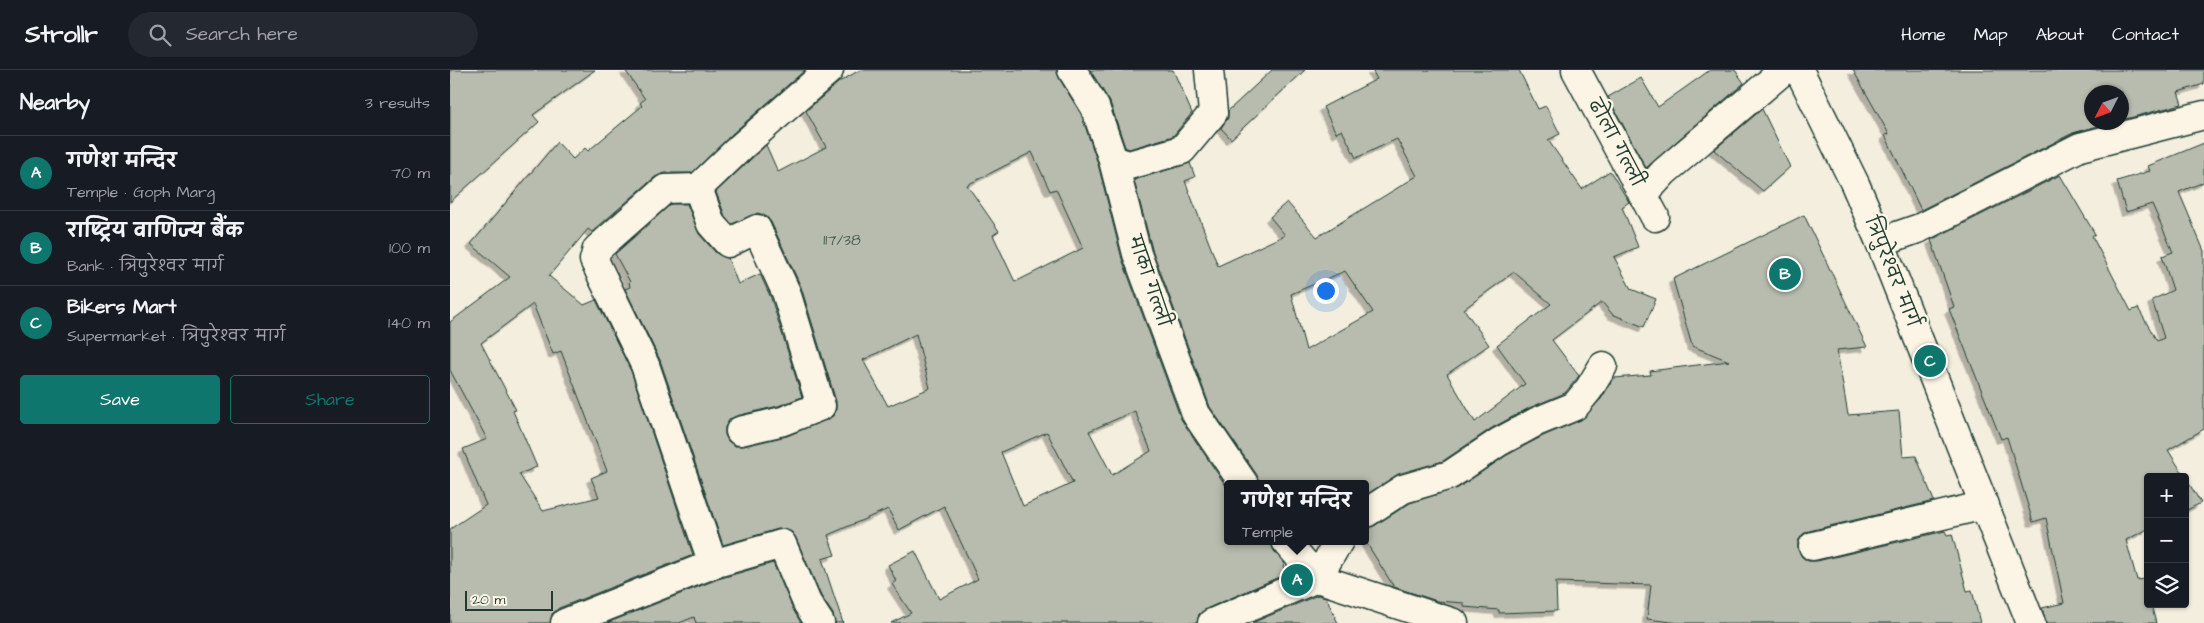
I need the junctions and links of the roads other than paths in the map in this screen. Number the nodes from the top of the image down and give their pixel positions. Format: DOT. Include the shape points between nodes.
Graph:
graph roads {
  1 [pos="829,70"];
  2 [pos="1072,70"];
  3 [pos="1209,70"];
  4 [pos="1576,70"];
  5 [pos="1784,70"];
  6 [pos="1799,70"];
  7 [pos="2204,115"];
  8 [pos="1114,160"];
  9 [pos="698,188"];
  10 [pos="1880,242"];
  11 [pos="1603,366"];
  12 [pos="740,431"];
  13 [pos="1241,480"];
  14 [pos="1985,505"];
  15 [pos="1369,511"];
  16 [pos="1289,545"];
  17 [pos="1336,545"];
  18 [pos="1813,546"];
  19 [pos="713,564"];
  20 [pos="1317,578"];
  21 [pos="2026,622"];
  22 [pos="565,623"];
  23 [pos="820,623"];
  24 [pos="1212,623"];
  25 [pos="1454,623"];
  1 -- 9 [label="main road"];
  2 -- 8 [label="main road, माका गल्ली" via="1094,108"];
  3 -- 8 [label="main road" via="1213,113 1182,150 1130,165"];
  4 -- 5 [label="main road, ढोला गल्ली" via="1649,206 1664,172"];
  6 -- 10 [label="main road, त्रिपुरेश्वर मार्ग"];
  7 -- 10 [label="main road" via="2080,147 1920,228"];
  8 -- 13 [label="main road, माका गल्ली" via="1136,254 1196,414"];
  9 -- 12 [label="main road" via="711,224 728,243 758,229 786,292 821,406 783,421"];
  9 -- 19 [label="main road" via="665,189 597,249 594,260 645,365"];
  10 -- 14 [label="main road, त्रिपुरेश्वर मार्ग"];
  11 -- 15 [label="main road" via="1576,406 1514,434 1450,475 1403,490"];
  14 -- 18 [label="main road"];
  14 -- 21 [label="main road, त्रिपुरेश्वर मार्ग"];
  16 -- 20 [label="main road"];
  17 -- 20 [label="main road"];
  19 -- 22 [label="main road"];
  19 -- 23 [label="main road" via="782,544 806,603"];
  20 -- 24 [label="main road"];
  20 -- 25 [label="main road"];
}
